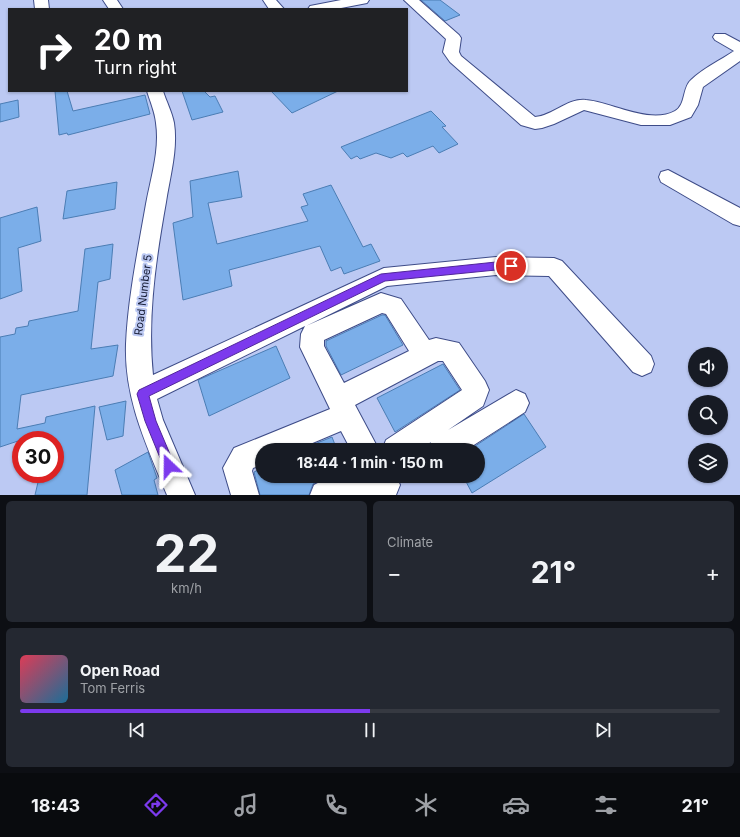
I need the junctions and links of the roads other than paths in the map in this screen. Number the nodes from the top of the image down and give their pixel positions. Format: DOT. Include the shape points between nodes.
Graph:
graph roads {
  1 [pos="362,0"];
  2 [pos="411,0"];
  3 [pos="320,8"];
  4 [pos="720,37"];
  5 [pos="740,48"];
  6 [pos="740,54"];
  7 [pos="155,92"];
  8 [pos="668,177"];
  9 [pos="740,218"];
  10 [pos="425,355"];
  11 [pos="642,364"];
  12 [pos="142,394"];
  13 [pos="516,403"];
  14 [pos="342,408"];
  15 [pos="276,443"];
  16 [pos="361,443"];
  17 [pos="406,443"];
  18 [pos="452,443"];
  19 [pos="255,453"];
  20 [pos="346,483"];
  21 [pos="181,495"];
  22 [pos="245,495"];
  23 [pos="324,495"];
  1 -- 3 [label="street"];
  2 -- 6 [label="street" via="454,38 451,52 455,59 527,122 532,123 543,122 581,105 645,120 671,120 688,109 692,101 693,87 697,82"];
  4 -- 5 [label="street"];
  7 -- 12 [label="street, Road Number 5" via="165,122 164,165 145,275 138,345"];
  8 -- 9 [label="street"];
  10 -- 14 [label="street"];
  10 -- 14 [label="street" via="393,306 381,302 313,334 312,347"];
  10 -- 17 [label="street" via="436,349 450,351 476,390 474,397"];
  11 -- 12 [label="street" via="554,266 496,266 384,277"];
  12 -- 21 [label="street, Road Number 5" via="150,421"];
  13 -- 18 [label="street"];
  14 -- 15 [label="street"];
  14 -- 16 [label="street"];
  19 -- 22 [label="street" via="244,458 237,468"];
  20 -- 23 [label="street"];
}
